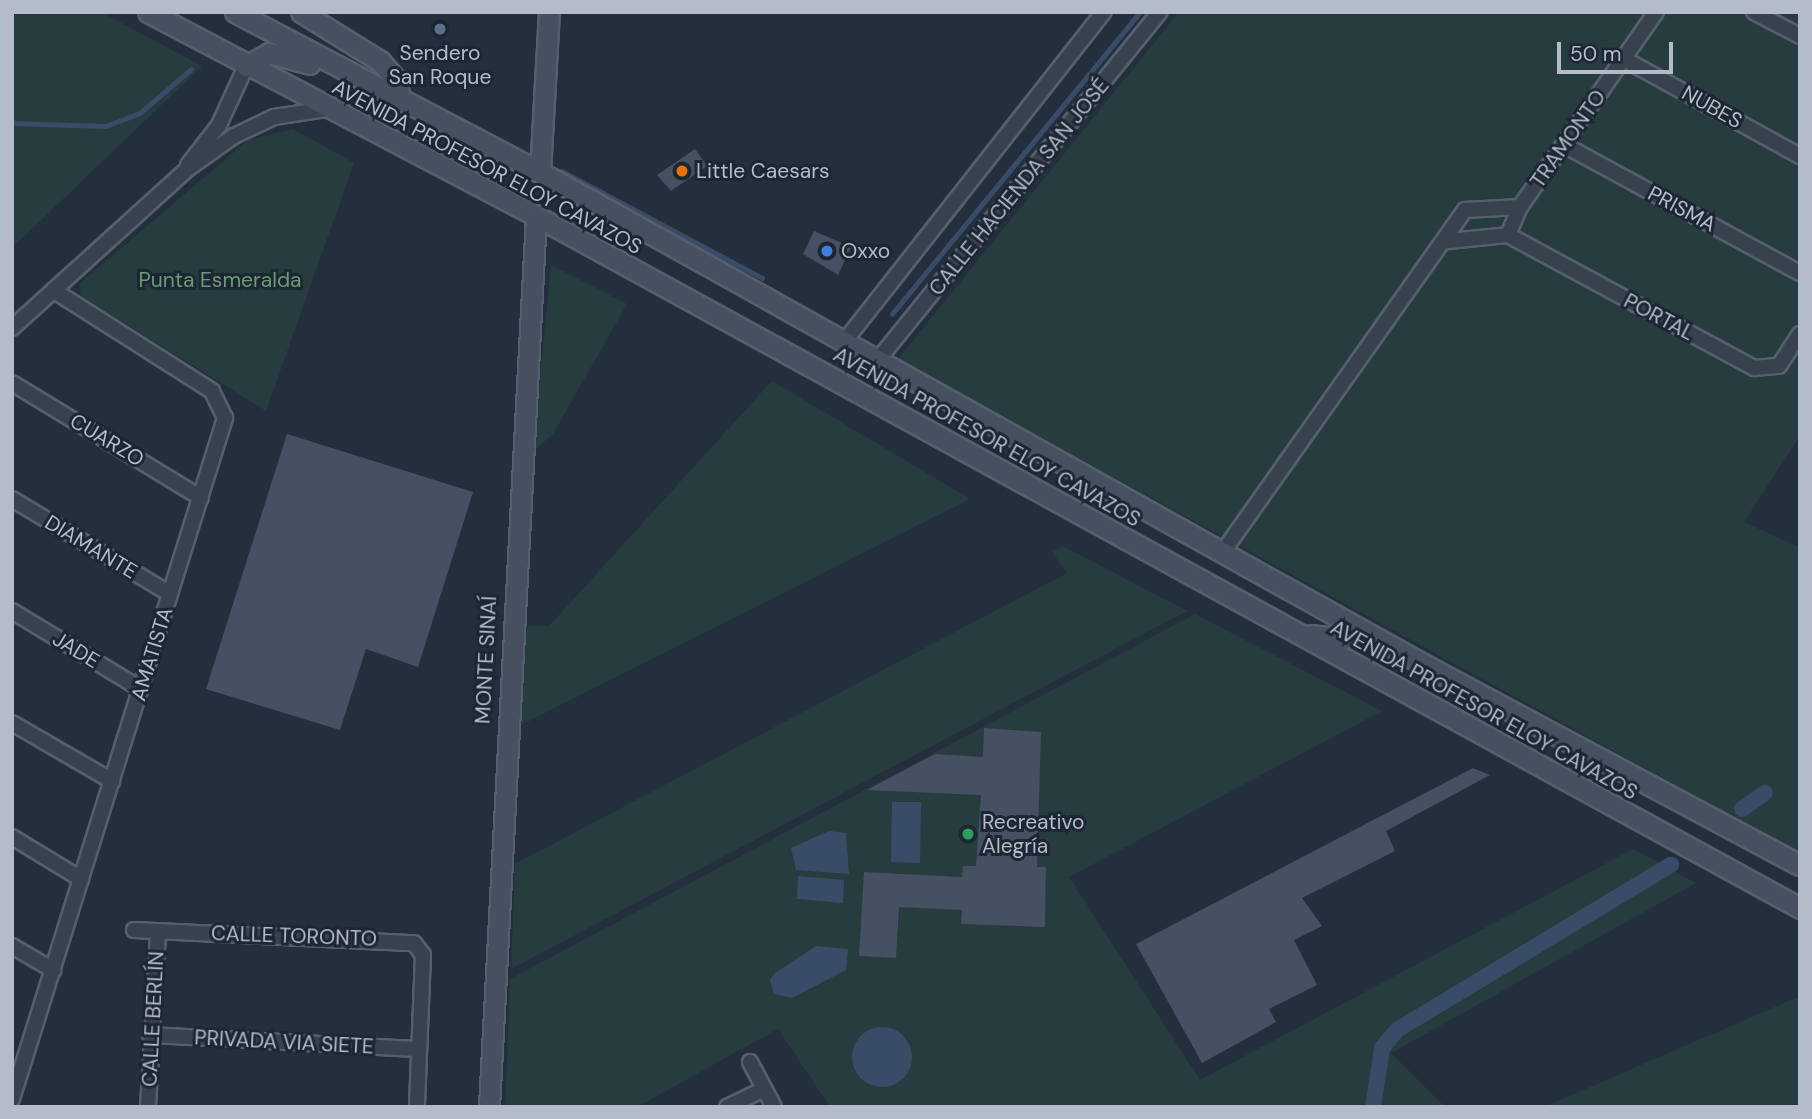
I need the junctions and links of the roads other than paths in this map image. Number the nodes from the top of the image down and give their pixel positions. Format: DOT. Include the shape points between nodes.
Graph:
graph roads {
  1 [pos="148,12"];
  2 [pos="235,12"];
  3 [pos="301,12"];
  4 [pos="549,12"];
  5 [pos="1104,12"];
  6 [pos="1160,12"];
  7 [pos="1656,12"];
  8 [pos="1754,12"];
  9 [pos="1800,36"];
  10 [pos="1624,59"];
  11 [pos="246,66"];
  12 [pos="335,68"];
  13 [pos="401,101"];
  14 [pos="327,109"];
  15 [pos="1564,145"];
  16 [pos="1800,156"];
  17 [pos="186,170"];
  18 [pos="540,173"];
  19 [pos="1520,207"];
  20 [pos="536,216"];
  21 [pos="1508,235"];
  22 [pos="1448,241"];
  23 [pos="1800,273"];
  24 [pos="53,290"];
  25 [pos="12,328"];
  26 [pos="1800,334"];
  27 [pos="844,342"];
  28 [pos="877,361"];
  29 [pos="12,383"];
  30 [pos="201,498"];
  31 [pos="12,499"];
  32 [pos="1222,553"];
  33 [pos="170,594"];
  34 [pos="12,611"];
  35 [pos="1352,624"];
  36 [pos="1290,629"];
  37 [pos="1423,664"];
  38 [pos="1361,669"];
  39 [pos="141,689"];
  40 [pos="12,723"];
  41 [pos="112,781"];
  42 [pos="12,838"];
  43 [pos="1800,865"];
  44 [pos="81,879"];
  45 [pos="1800,908"];
  46 [pos="134,930"];
  47 [pos="158,932"];
  48 [pos="12,946"];
  49 [pos="53,970"];
  50 [pos="150,1035"];
  51 [pos="419,1049"];
  52 [pos="750,1062"];
  53 [pos="17,1066"];
  54 [pos="764,1089"];
  55 [pos="12,1099"];
  56 [pos="148,1107"];
  57 [pos="417,1107"];
  58 [pos="489,1107"];
  59 [pos="727,1107"];
  60 [pos="774,1107"];
  1 -- 11 [label="main road, AVENIDA PROFESOR ELOY CAVAZOS"];
  2 -- 12 [label="main road, AVENIDA PROFESOR ELOY CAVAZOS"];
  3 -- 13 [label="main road" via="380,61 395,78"];
  4 -- 18 [label="main road"];
  5 -- 27 [label="street, CALLE HACIENDA SAN JOSÉ"];
  6 -- 28 [label="street, CALLE HACIENDA SAN JOSÉ"];
  7 -- 10 [label="street, TRAMONTO"];
  8 -- 9 [label="street"];
  10 -- 15 [label="street, TRAMONTO"];
  10 -- 16 [label="street, NUBES"];
  11 -- 12 [label="main road" via="269,53"];
  11 -- 14 [label="main road, AVENIDA PROFESOR ELOY CAVAZOS"];
  11 -- 17 [label="street" via="219,125"];
  12 -- 13 [label="main road, AVENIDA PROFESOR ELOY CAVAZOS"];
  13 -- 18 [label="main road, AVENIDA PROFESOR ELOY CAVAZOS"];
  14 -- 17 [label="street" via="252,125"];
  14 -- 20 [label="main road, AVENIDA PROFESOR ELOY CAVAZOS"];
  15 -- 19 [label="street, TRAMONTO"];
  15 -- 23 [label="street, PRISMA"];
  17 -- 24 [label="street"];
  18 -- 27 [label="main road, AVENIDA PROFESOR ELOY CAVAZOS"];
  19 -- 21 [label="street, TRAMONTO"];
  19 -- 22 [label="street" via="1465,210"];
  20 -- 36 [label="main road, AVENIDA PROFESOR ELOY CAVAZOS"];
  20 -- 58 [label="main road, MONTE SINAÍ"];
  21 -- 22 [label="street"];
  21 -- 26 [label="street, PORTAL" via="1754,368 1779,366"];
  22 -- 32 [label="street"];
  24 -- 25 [label="street"];
  24 -- 30 [label="street, AMATISTA" via="219,397 225,418"];
  27 -- 28 [label="main road, AVENIDA PROFESOR ELOY CAVAZOS"];
  28 -- 32 [label="main road, AVENIDA PROFESOR ELOY CAVAZOS"];
  29 -- 30 [label="street, CUARZO"];
  30 -- 33 [label="street, AMATISTA"];
  31 -- 33 [label="street, DIAMANTE"];
  32 -- 35 [label="main road, AVENIDA PROFESOR ELOY CAVAZOS"];
  33 -- 39 [label="street, AMATISTA"];
  34 -- 39 [label="street, JADE"];
  35 -- 36 [label="main road" via="1337,640"];
  35 -- 37 [label="main road, AVENIDA PROFESOR ELOY CAVAZOS"];
  36 -- 38 [label="main road, AVENIDA PROFESOR ELOY CAVAZOS"];
  37 -- 38 [label="main road" via="1371,649 1362,655"];
  37 -- 43 [label="main road, AVENIDA PROFESOR ELOY CAVAZOS"];
  38 -- 45 [label="main road, AVENIDA PROFESOR ELOY CAVAZOS"];
  39 -- 41 [label="street, AMATISTA"];
  40 -- 41 [label="street"];
  41 -- 44 [label="street, AMATISTA"];
  42 -- 44 [label="street"];
  44 -- 49 [label="street, AMATISTA"];
  46 -- 47 [label="street, CALLE TORONTO"];
  47 -- 50 [label="street, CALLE BERLÍN"];
  47 -- 51 [label="street, CALLE TORONTO" via="404,940 423,955"];
  48 -- 49 [label="street"];
  49 -- 53 [label="street, AMATISTA"];
  50 -- 51 [label="street, PRIVADA VIA SIETE"];
  50 -- 56 [label="street, CALLE BERLÍN"];
  51 -- 57 [label="street"];
  52 -- 54 [label="street"];
  53 -- 55 [label="street, AMATISTA"];
  54 -- 59 [label="street"];
  54 -- 60 [label="street"];
}
